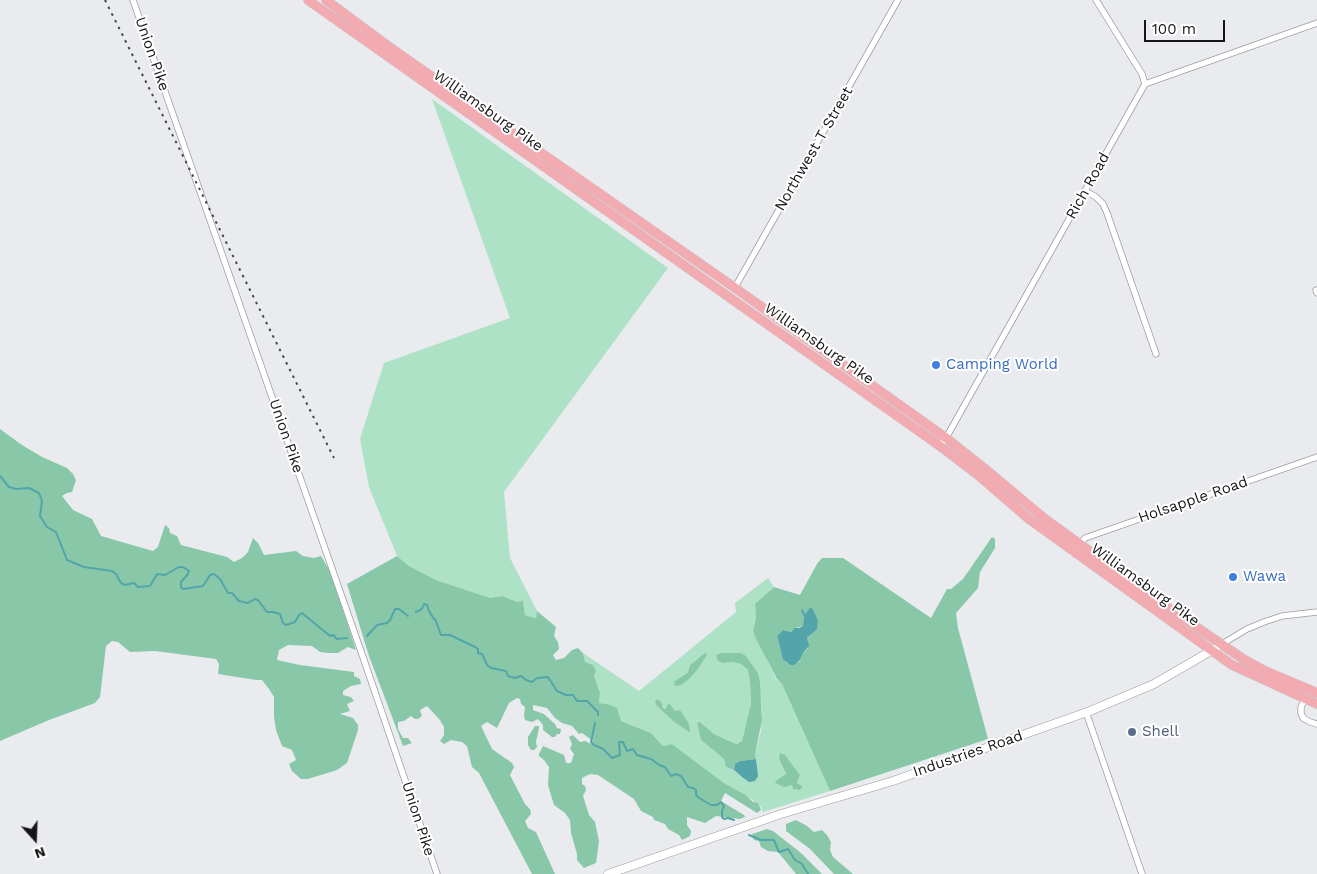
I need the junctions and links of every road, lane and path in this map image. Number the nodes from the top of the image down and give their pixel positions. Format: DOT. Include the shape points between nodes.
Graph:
graph roads {
  1 [pos="133,0"];
  2 [pos="308,0"];
  3 [pos="326,0"];
  4 [pos="898,0"];
  5 [pos="1096,0"];
  6 [pos="1317,23"];
  7 [pos="1146,84"];
  8 [pos="1085,191"];
  9 [pos="735,288"];
  10 [pos="728,297"];
  11 [pos="1156,354"];
  12 [pos="943,442"];
  13 [pos="1317,457"];
  14 [pos="1077,548"];
  15 [pos="1317,612"];
  16 [pos="1222,644"];
  17 [pos="1212,651"];
  18 [pos="1314,691"];
  19 [pos="1305,699"];
  20 [pos="1317,704"];
  21 [pos="1086,712"];
  22 [pos="1317,724"];
  23 [pos="436,874"];
  24 [pos="608,874"];
  25 [pos="1142,874"];
  1 -- 23 [label="street, Union Pike"];
  2 -- 10 [label="main road, Williamsburg Pike"];
  3 -- 9 [label="main road, Williamsburg Pike"];
  4 -- 9 [label="street, Northwest T Street"];
  5 -- 7 [label="street"];
  6 -- 7 [label="street"];
  7 -- 8 [label="street, Rich Road"];
  8 -- 11 [label="street" via="1096,197 1107,213"];
  8 -- 12 [label="street, Rich Road"];
  9 -- 10 [label="street, Northwest T Street"];
  9 -- 12 [label="main road, Williamsburg Pike"];
  10 -- 12 [label="main road, Williamsburg Pike"];
  12 -- 14 [label="main road, Williamsburg Pike" via="990,473"];
  13 -- 14 [label="street, Holsapple Road" via="1085,538"];
  14 -- 16 [label="main road, Williamsburg Pike"];
  14 -- 17 [label="main road, Williamsburg Pike"];
  15 -- 16 [label="street, Industries Road" via="1282,616 1264,622"];
  16 -- 17 [label="street, Industries Road"];
  16 -- 18 [label="main road, Williamsburg Pike" via="1263,670"];
  17 -- 19 [label="main road, Williamsburg Pike" via="1232,665"];
  17 -- 21 [label="street, Industries Road" via="1154,684"];
  18 -- 19 [label="street"];
  19 -- 20 [label="main road, Williamsburg Pike"];
  19 -- 22 [label="street" via="1301,707 1303,718"];
  21 -- 24 [label="street, Industries Road" via="886,783 781,814"];
  21 -- 25 [label="street"];
}
